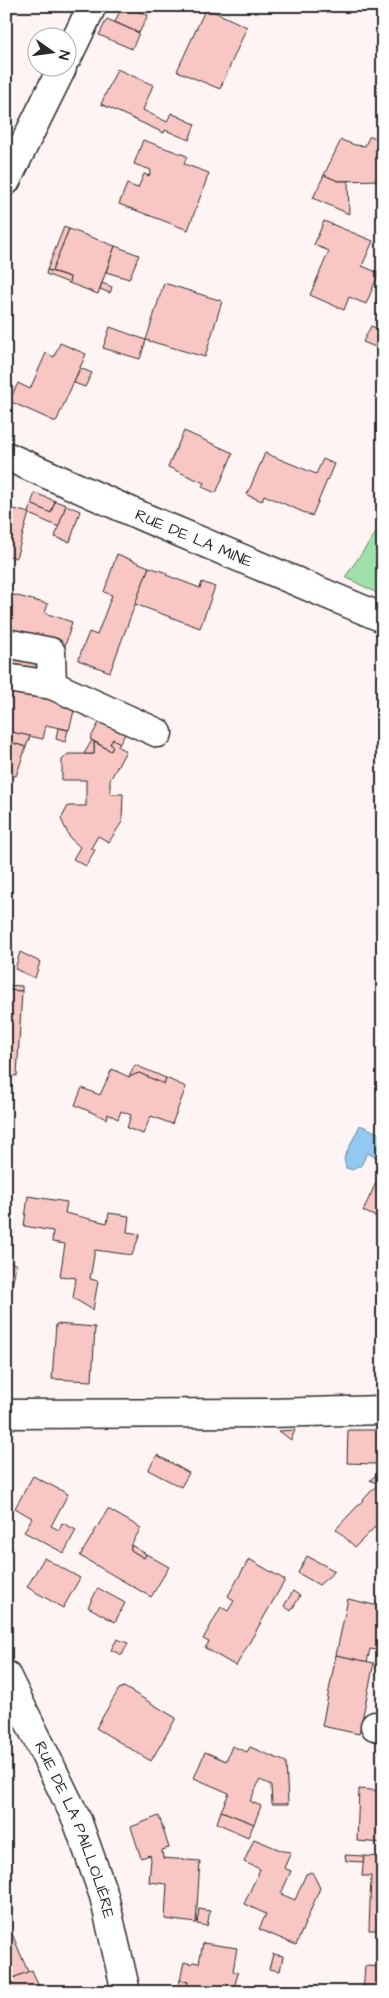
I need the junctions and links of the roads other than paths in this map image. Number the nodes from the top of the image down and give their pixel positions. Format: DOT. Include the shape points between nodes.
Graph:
graph roads {
  1 [pos="92,6"];
  2 [pos="78,35"];
  3 [pos="57,78"];
  4 [pos="6,182"];
  5 [pos="6,456"];
  6 [pos="383,618"];
  7 [pos="6,643"];
  8 [pos="6,678"];
  9 [pos="52,685"];
  10 [pos="158,733"];
  11 [pos="383,1410"];
  12 [pos="6,1414"];
  13 [pos="6,1676"];
  14 [pos="126,1992"];
  1 -- 2 [label="street"];
  3 -- 4 [label="street"];
  5 -- 6 [label="street, RUE DE LA MINE"];
  7 -- 9 [label="street" via="51,652"];
  8 -- 9 [label="street"];
  9 -- 10 [label="street"];
  11 -- 12 [label="street"];
  13 -- 14 [label="street, RUE DE LA PAILLOLIÈRE" via="76,1820 104,1896"];
}
